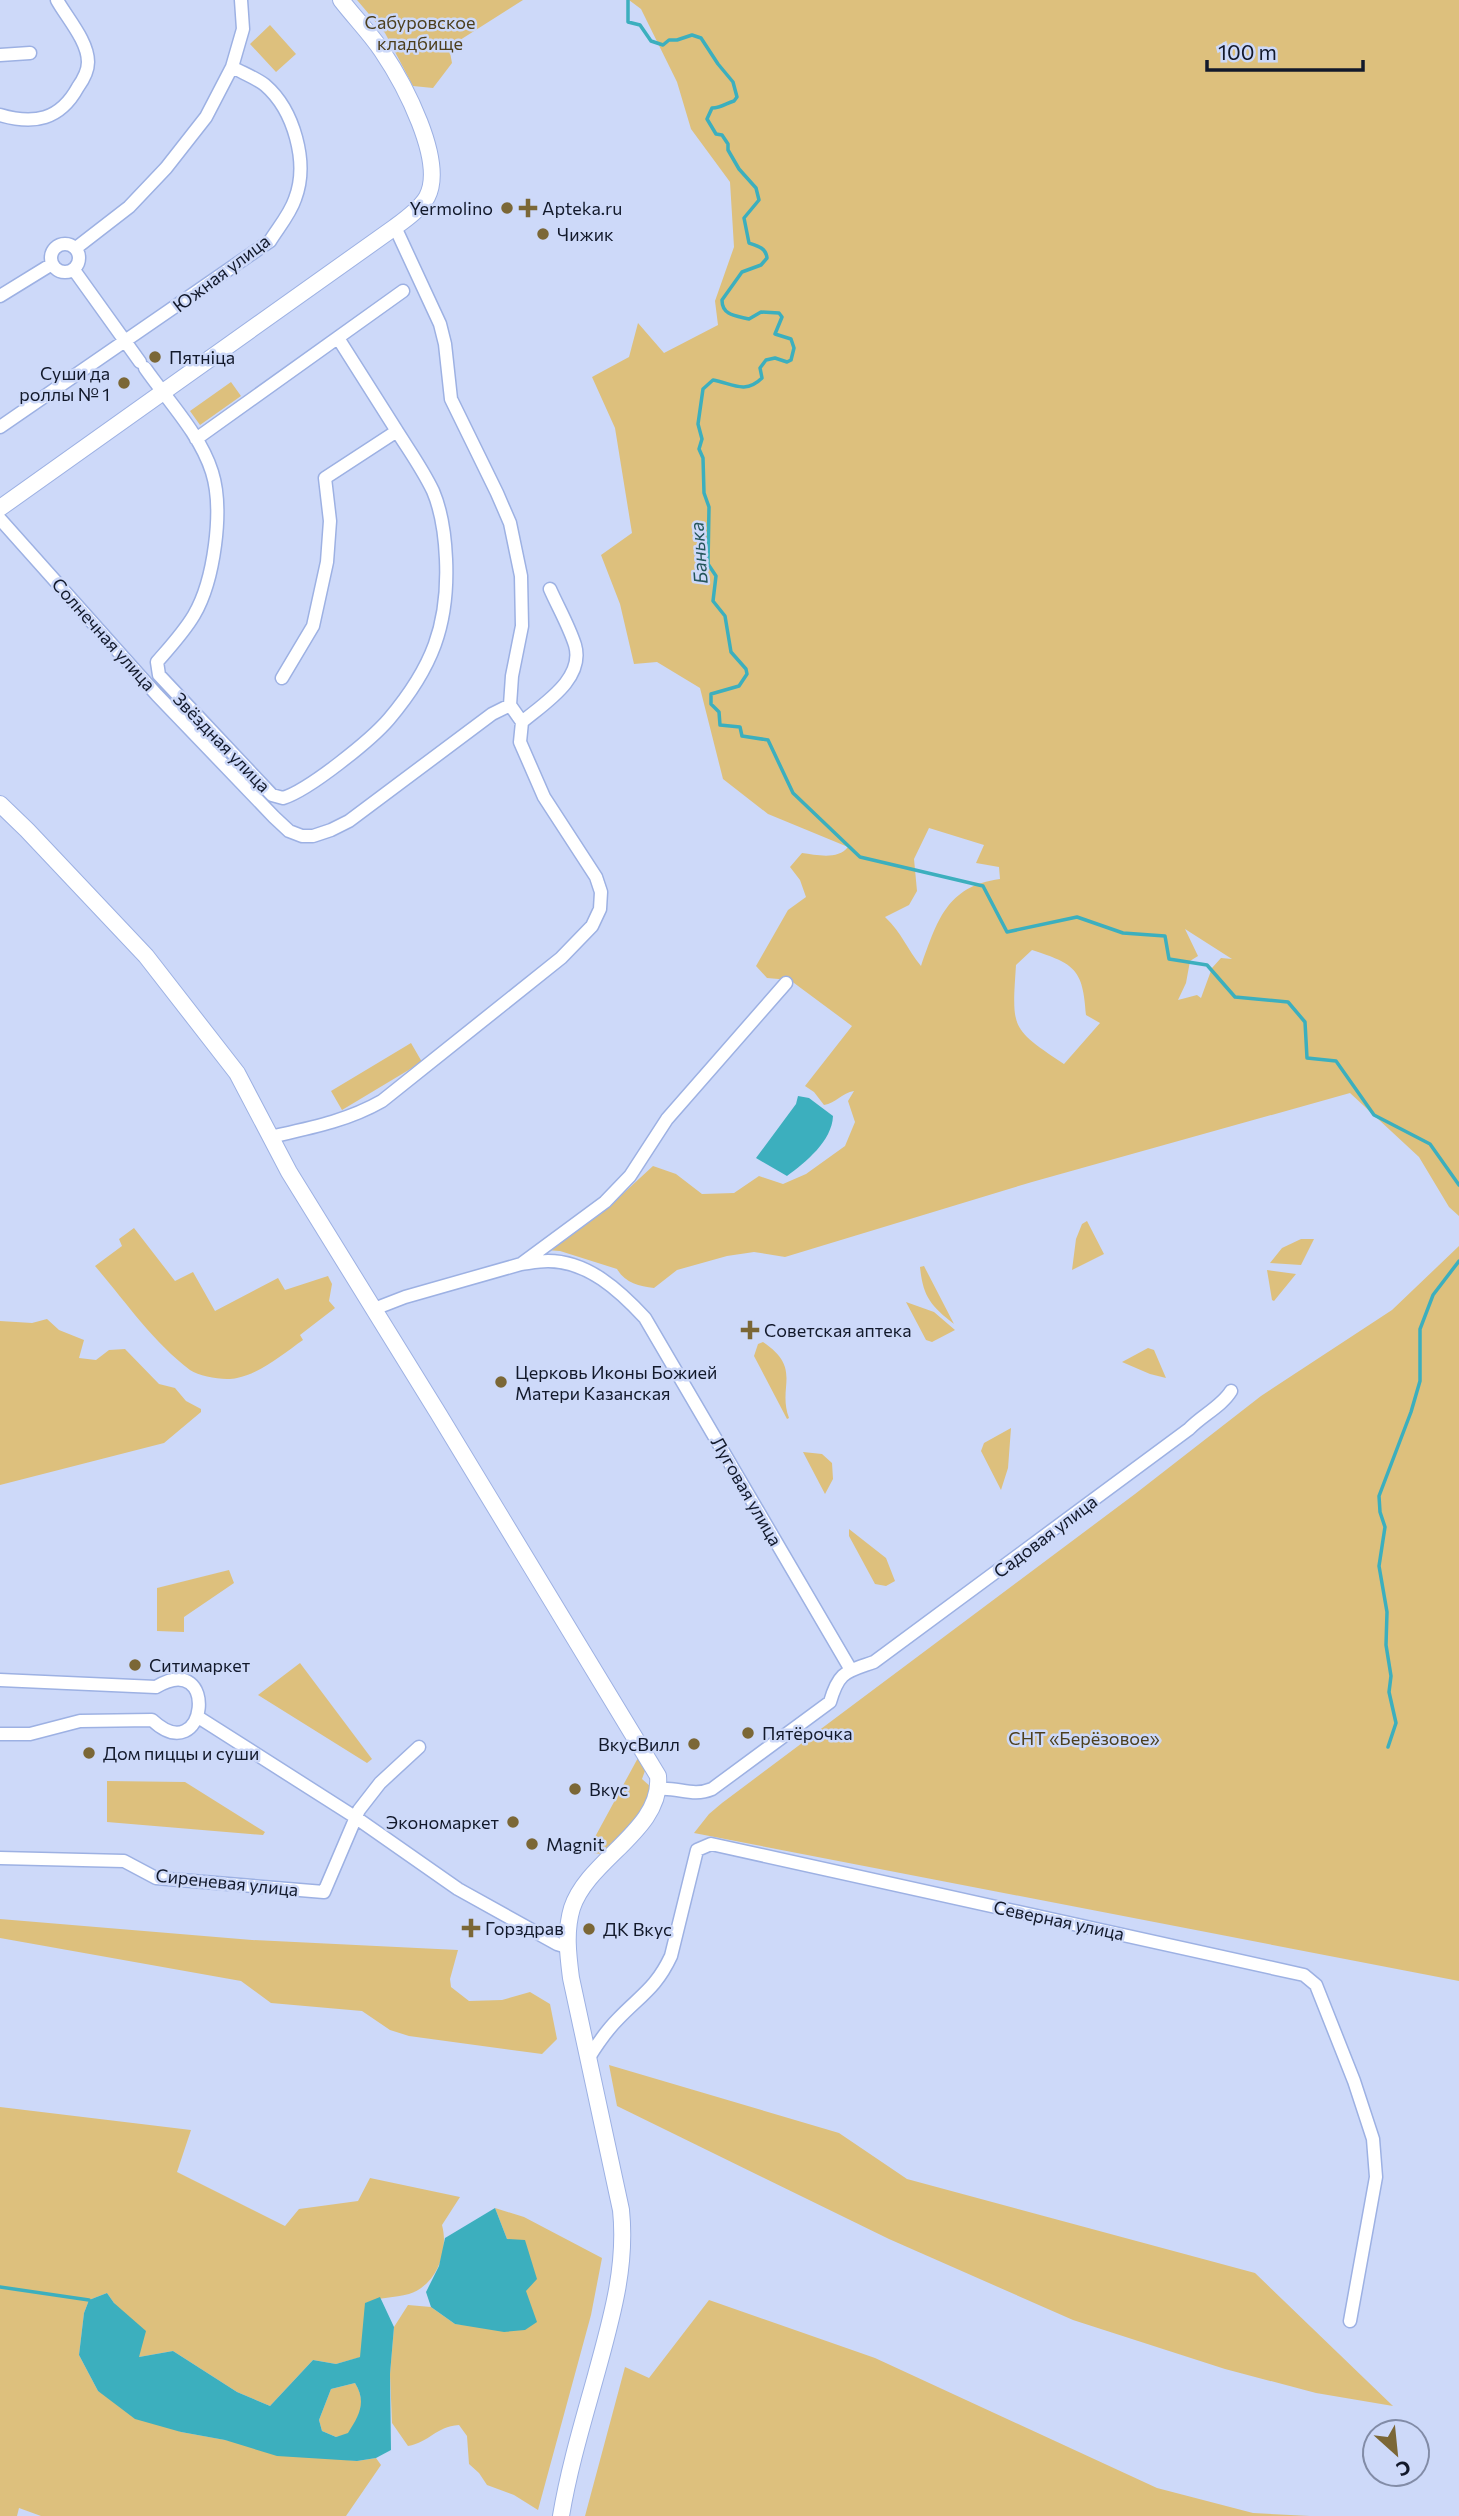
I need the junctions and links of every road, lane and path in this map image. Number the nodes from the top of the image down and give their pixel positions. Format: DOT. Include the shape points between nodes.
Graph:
graph roads {
  1 [pos="57,0"];
  2 [pos="242,0"];
  3 [pos="341,0"];
  4 [pos="30,53"];
  5 [pos="0,55"];
  6 [pos="232,67"];
  7 [pos="0,115"];
  8 [pos="395,227"];
  9 [pos="76,248"];
  10 [pos="52,264"];
  11 [pos="74,270"];
  12 [pos="403,291"];
  13 [pos="0,296"];
  14 [pos="338,338"];
  15 [pos="126,342"];
  16 [pos="162,393"];
  17 [pos="0,427"];
  18 [pos="397,431"];
  19 [pos="196,439"];
  20 [pos="0,508"];
  21 [pos="0,519"];
  22 [pos="550,589"];
  23 [pos="282,678"];
  24 [pos="510,705"];
  25 [pos="522,722"];
  26 [pos="0,804"];
  27 [pos="786,983"];
  28 [pos="270,1137"];
  29 [pos="520,1264"];
  30 [pos="374,1309"];
  31 [pos="1231,1391"];
  32 [pos="851,1670"];
  33 [pos="0,1680"];
  34 [pos="198,1717"];
  35 [pos="0,1734"];
  36 [pos="419,1747"];
  37 [pos="659,1789"];
  38 [pos="355,1817"];
  39 [pos="0,1858"];
  40 [pos="567,1947"];
  41 [pos="588,2059"];
  42 [pos="1350,2321"];
  43 [pos="561,2516"];
  1 -- 7 [label="street" via="85,46 86,75 56,113 21,121"];
  2 -- 6 [label="street" via="243,29"];
  3 -- 8 [label="street" via="383,52 428,149 432,180 427,197"];
  4 -- 5 [label="street"];
  6 -- 9 [label="street" via="206,117 166,167 129,206"];
  6 -- 15 [label="street, Южная улица" via="264,84 282,103 296,138 302,173 295,200 270,241"];
  8 -- 16 [label="street"];
  8 -- 24 [label="street" via="440,324 451,399 510,523 521,576 522,614"];
  9 -- 10 [label="street" via="67,244 57,247"];
  9 -- 11 [label="street" via="79,260"];
  10 -- 11 [label="street" via="60,272"];
  10 -- 13 [label="street"];
  11 -- 15 [label="street"];
  12 -- 14 [label="street"];
  14 -- 18 [label="street, Звёздная улица"];
  14 -- 19 [label="street"];
  15 -- 16 [label="street"];
  15 -- 17 [label="street, Южная улица"];
  16 -- 19 [label="street"];
  16 -- 20 [label="street"];
  18 -- 19 [label="street, Звёздная улица" via="434,495 445,534 447,591 435,645 415,687 380,729 337,765 290,796 278,798 159,675 158,662 194,615 215,552 218,515 213,473"];
  18 -- 23 [label="street" via="325,478 330,520 327,562 313,626"];
  21 -- 24 [label="street, Солнечная улица" via="158,695 274,817 296,834 313,836 349,821"];
  22 -- 25 [label="street" via="576,647 576,667 568,681"];
  24 -- 25 [label="street"];
  25 -- 28 [label="street" via="520,742 544,797 596,877 600,909 592,926 561,958 382,1101 358,1115"];
  26 -- 28 [label="street" via="146,956 237,1073"];
  27 -- 29 [label="street" via="667,1119 630,1176 605,1202"];
  28 -- 30 [label="street"];
  29 -- 30 [label="street"];
  29 -- 32 [label="street, Луговая улица" via="571,1264 625,1295 640,1313"];
  30 -- 37 [label="street" via="652,1763"];
  31 -- 32 [label="street, Садовая улица" via="1189,1429 886,1654"];
  32 -- 37 [label="street" via="836,1681 830,1702 712,1789 702,1793"];
  33 -- 34 [label="street" via="156,1687 181,1680 198,1694"];
  34 -- 35 [label="street" via="177,1732 163,1730 152,1720 80,1721 30,1734"];
  34 -- 38 [label="street"];
  36 -- 38 [label="street, Сиреневая улица" via="380,1783"];
  37 -- 40 [label="street" via="646,1817 579,1894 572,1909"];
  38 -- 39 [label="street, Сиреневая улица" via="324,1892 156,1878 124,1861"];
  38 -- 40 [label="street" via="465,1893"];
  40 -- 41 [label="street"];
  41 -- 42 [label="street, Северная улица" via="616,2020 664,1970 697,1850 712,1844 1304,1975 1315,1985 1373,2138 1376,2177"];
  41 -- 43 [label="street" via="624,2239 608,2333 568,2474"];
}
